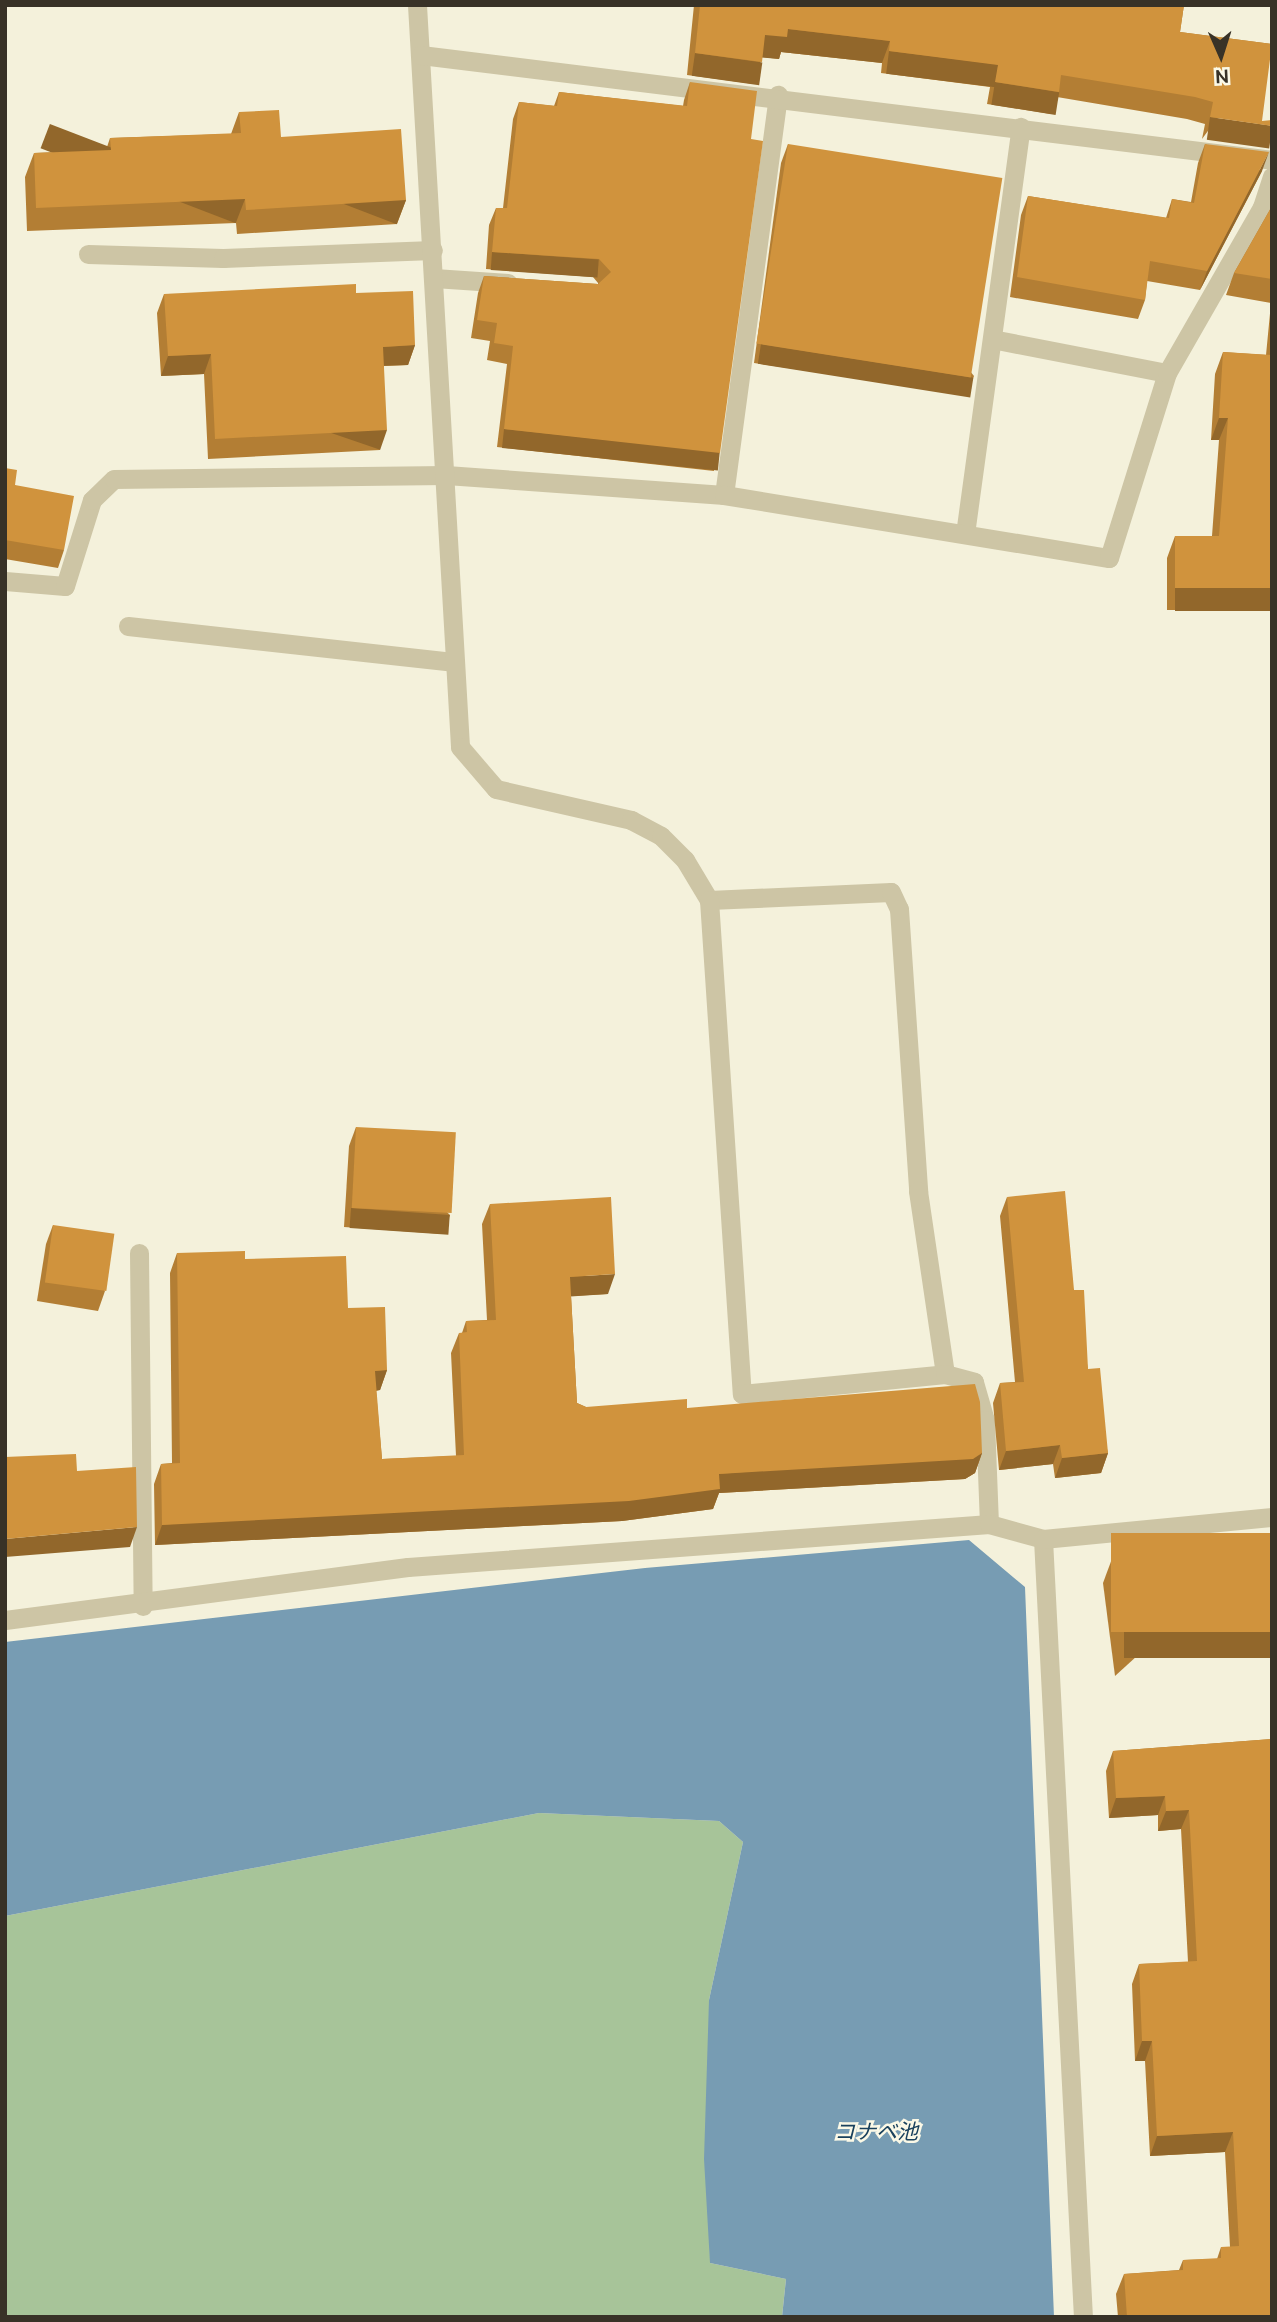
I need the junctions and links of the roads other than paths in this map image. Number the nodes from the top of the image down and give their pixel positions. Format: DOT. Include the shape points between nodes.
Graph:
graph roads {
  1 [pos="417,5"];
  2 [pos="421,54"];
  3 [pos="778,95"];
  4 [pos="1021,127"];
  5 [pos="1272,160"];
  6 [pos="1272,177"];
  7 [pos="433,250"];
  8 [pos="88,254"];
  9 [pos="434,278"];
  10 [pos="526,284"];
  11 [pos="992,339"];
  12 [pos="1167,373"];
  13 [pos="446,475"];
  14 [pos="724,495"];
  15 [pos="965,534"];
  16 [pos="5,581"];
  17 [pos="128,626"];
  18 [pos="455,662"];
  19 [pos="709,900"];
  20 [pos="139,1253"];
  21 [pos="945,1374"];
  22 [pos="1272,1517"];
  23 [pos="989,1524"];
  24 [pos="1043,1539"];
  25 [pos="144,1606"];
  26 [pos="5,1620"];
  27 [pos="1083,2317"];
  1 -- 2 [label="street"];
  2 -- 3 [label="street"];
  2 -- 7 [label="street"];
  3 -- 4 [label="street"];
  3 -- 14 [label="street"];
  4 -- 5 [label="street"];
  4 -- 11 [label="street"];
  6 -- 12 [label="street" via="1262,207"];
  7 -- 8 [label="street" via="223,258"];
  7 -- 9 [label="street"];
  9 -- 10 [label="street"];
  9 -- 13 [label="street"];
  11 -- 12 [label="street"];
  11 -- 15 [label="street"];
  12 -- 15 [label="street" via="1109,558"];
  13 -- 14 [label="street"];
  13 -- 16 [label="street" via="114,479 92,500 65,586"];
  13 -- 18 [label="street"];
  14 -- 15 [label="street"];
  17 -- 18 [label="street"];
  18 -- 19 [label="street" via="460,747 496,789 631,820 685,860"];
  19 -- 21 [label="street" via="891,892 898,909 918,1191"];
  19 -- 21 [label="street" via="742,1394"];
  20 -- 25 [label="street"];
  21 -- 23 [label="street" via="974,1382 985,1420"];
  22 -- 24 [label="street"];
  23 -- 24 [label="street"];
  23 -- 25 [label="street" via="408,1567"];
  24 -- 27 [label="street"];
  25 -- 26 [label="street"];
}
